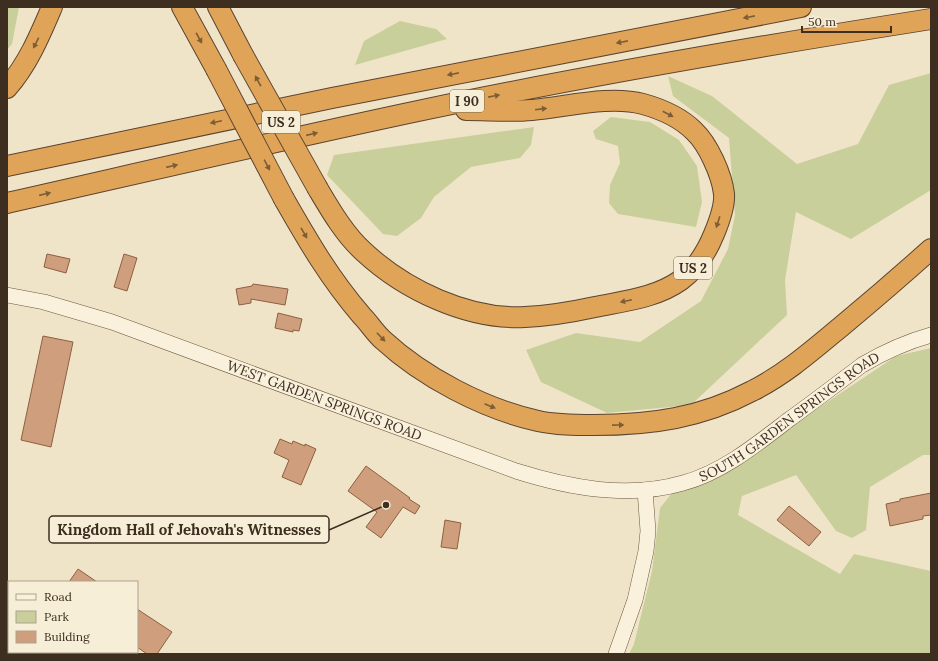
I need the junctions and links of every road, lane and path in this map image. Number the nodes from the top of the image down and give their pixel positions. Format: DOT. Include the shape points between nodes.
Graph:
graph roads {
  1 [pos="52,7"];
  2 [pos="182,7"];
  3 [pos="218,7"];
  4 [pos="802,7"];
  5 [pos="931,19"];
  6 [pos="7,88"];
  7 [pos="418,111"];
  8 [pos="7,166"];
  9 [pos="7,203"];
  10 [pos="931,249"];
  11 [pos="7,295"];
  12 [pos="931,335"];
  13 [pos="645,490"];
  14 [pos="616,654"];
  1 -- 6 [label="highway, one-way" via="37,43"];
  2 -- 10 [label="highway, US 2, one-way, bridge" via="284,199 316,255 342,293 388,344 456,390 495,408 538,421 574,425 621,425 691,415 734,400 784,373"];
  7 -- 3 [label="highway, US 2, one-way, bridge" via="531,110 609,101 629,101 662,111 695,131 721,179 724,195 722,212 711,242 697,264 680,280 664,290 643,298 586,309 524,317 496,316 458,308 426,294 393,276 363,251 340,224 318,189"];
  4 -- 8 [label="highway, I 90, one-way" via="332,98"];
  7 -- 5 [label="highway, I 90, one-way" via="789,41"];
  9 -- 7 [label="highway, I 90, one-way"];
  11 -- 13 [label="street, WEST GARDEN SPRINGS ROAD" via="44,302 112,322 547,481 616,491"];
  12 -- 13 [label="street, SOUTH GARDEN SPRINGS ROAD" via="883,353 862,365 747,452 712,472 684,483"];
  13 -- 14 [label="street" via="648,531 646,551 635,600"];
}
